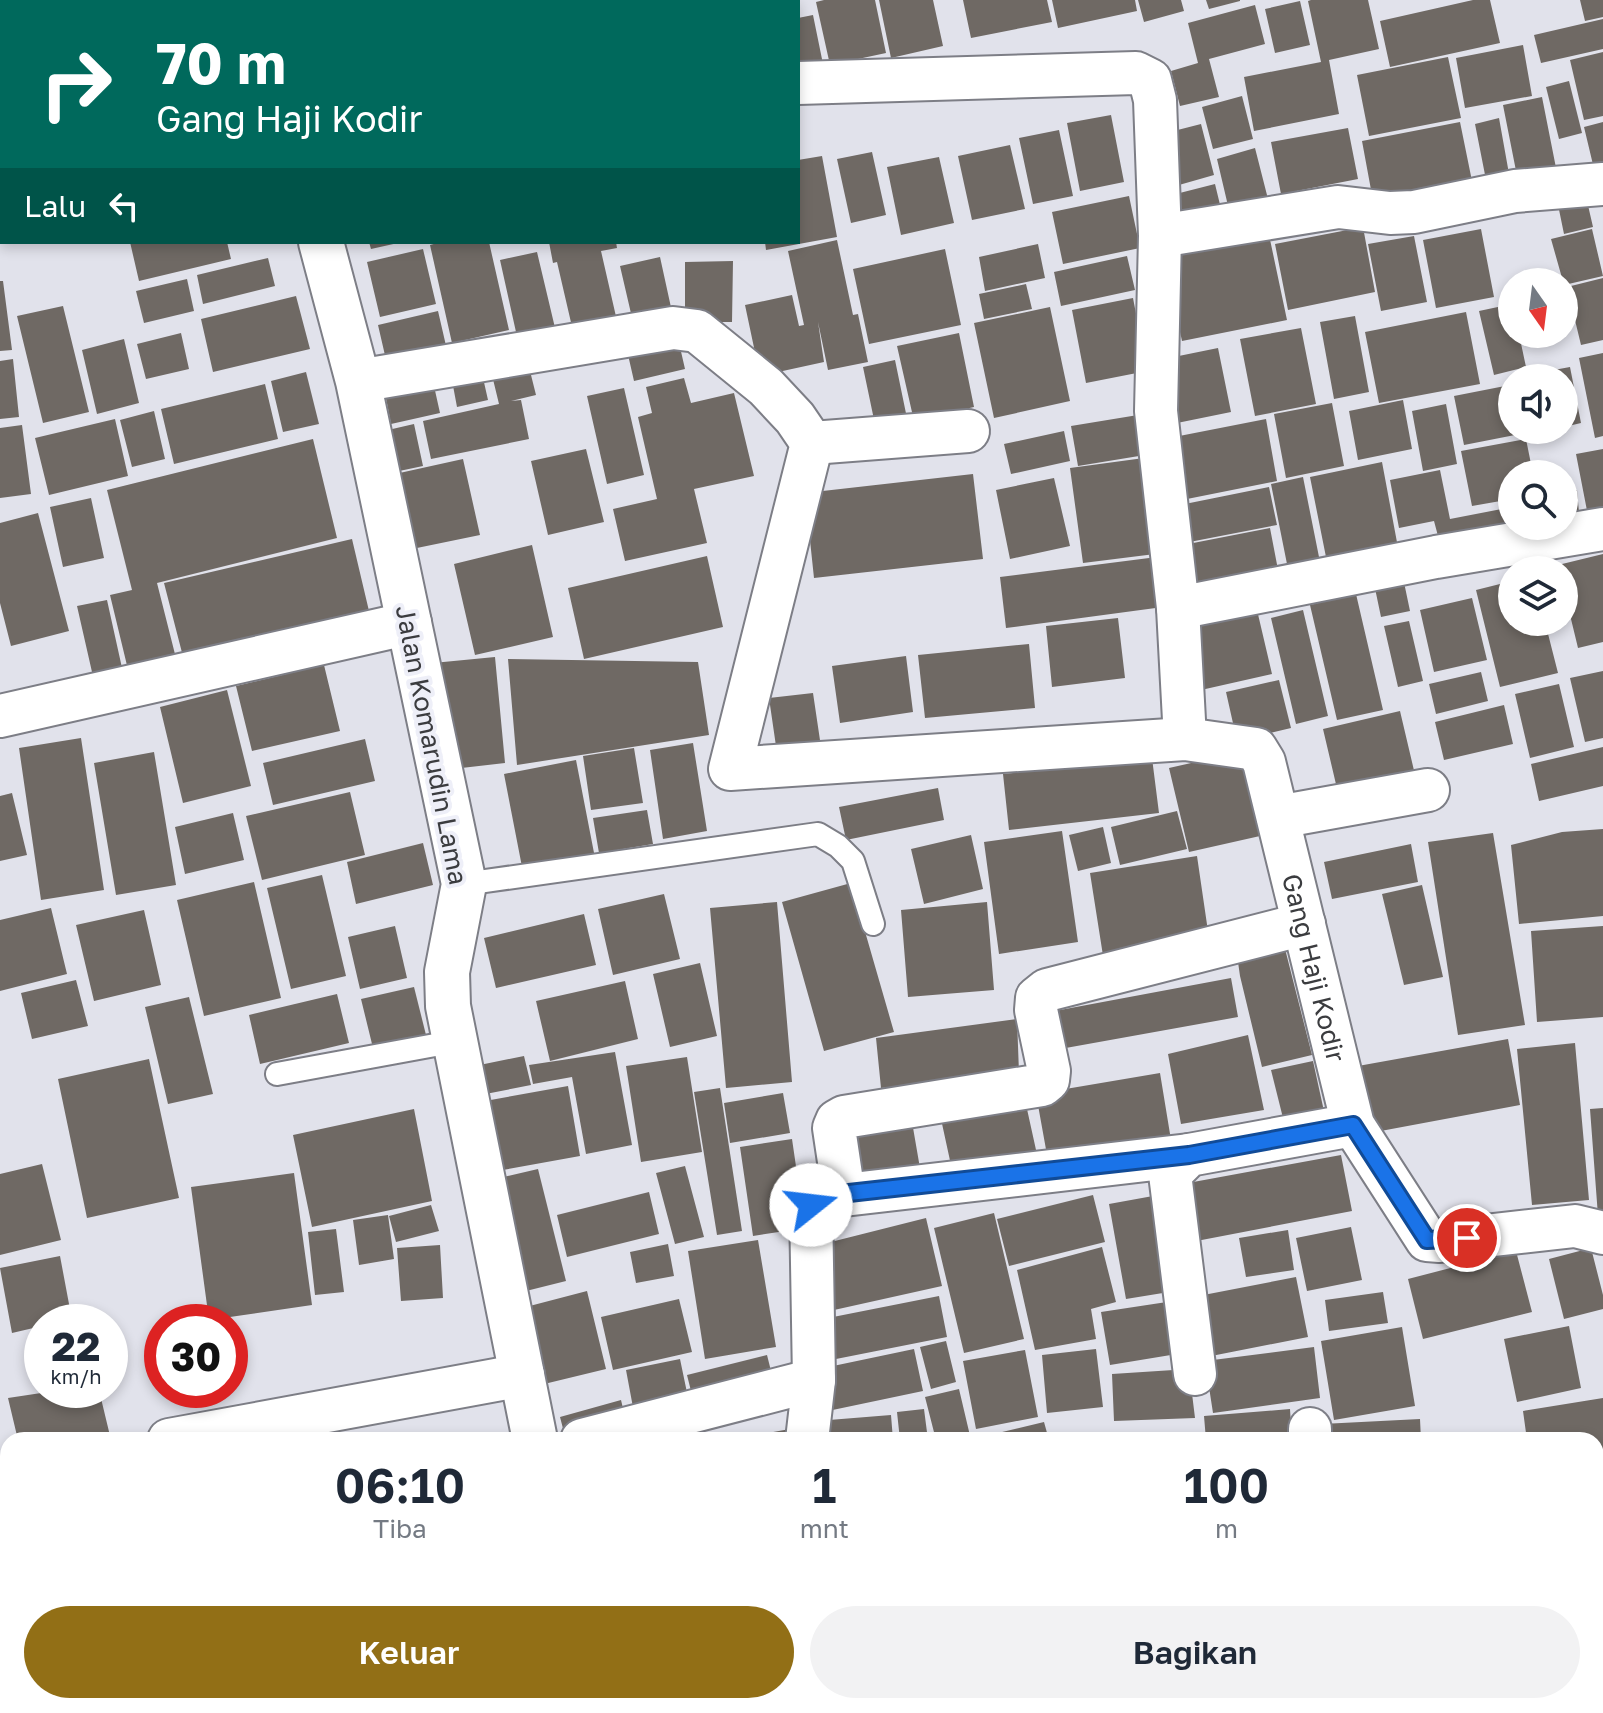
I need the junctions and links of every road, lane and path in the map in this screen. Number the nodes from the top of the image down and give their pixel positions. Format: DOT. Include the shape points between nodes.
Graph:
graph roads {
  1 [pos="800,83"];
  2 [pos="1603,184"];
  3 [pos="1160,236"];
  4 [pos="322,244"];
  5 [pos="358,381"];
  6 [pos="968,431"];
  7 [pos="812,443"];
  8 [pos="1603,529"];
  9 [pos="1178,608"];
  10 [pos="410,623"];
  11 [pos="0,716"];
  12 [pos="1185,739"];
  13 [pos="1428,790"];
  14 [pos="1278,817"];
  15 [pos="464,884"];
  16 [pos="873,924"];
  17 [pos="1304,924"];
  18 [pos="457,1041"];
  19 [pos="277,1074"];
  20 [pos="1353,1125"];
  21 [pos="1189,1155"];
  22 [pos="844,1195"];
  23 [pos="1603,1233"];
  24 [pos="1195,1374"];
  25 [pos="523,1375"];
  26 [pos="814,1380"];
  27 [pos="213,1432"];
  28 [pos="534,1432"];
  29 [pos="613,1432"];
  30 [pos="808,1432"];
  1 -- 3 [label="street" via="1136,73 1150,80 1155,100"];
  2 -- 3 [label="street" via="1515,191 1414,212 1338,207"];
  3 -- 9 [label="street" via="1156,411"];
  4 -- 5 [label="street, Jalan Komarudin Lama"];
  5 -- 7 [label="street" via="673,328 697,331 766,387"];
  5 -- 10 [label="street, Jalan Komarudin Lama"];
  6 -- 7 [label="street"];
  7 -- 12 [label="street" via="730,769"];
  8 -- 9 [label="street"];
  9 -- 12 [label="street"];
  10 -- 11 [label="street"];
  10 -- 15 [label="street, Jalan Komarudin Lama"];
  12 -- 14 [label="street, Gang Haji Kodir" via="1256,749"];
  13 -- 14 [label="street"];
  14 -- 17 [label="street, Gang Haji Kodir"];
  15 -- 16 [label="lane" via="818,834 853,861"];
  15 -- 18 [label="street, Jalan Komarudin Lama" via="447,972"];
  17 -- 20 [label="street, Gang Haji Kodir"];
  17 -- 22 [label="street" via="1047,990 1037,998 1036,1010 1048,1080 844,1117 834,1128"];
  18 -- 19 [label="lane"];
  18 -- 25 [label="street, Jalan Komarudin Lama"];
  20 -- 21 [label="street"];
  20 -- 23 [label="street, Gang Haji Kodir" via="1427,1240 1575,1226"];
  21 -- 22 [label="street"];
  21 -- 24 [label="street" via="1170,1174"];
  22 -- 26 [label="street" via="822,1196 811,1205"];
  25 -- 27 [label="street"];
  25 -- 28 [label="street, Jalan Komarudin Lama"];
  26 -- 29 [label="street"];
  26 -- 30 [label="street"];
}
